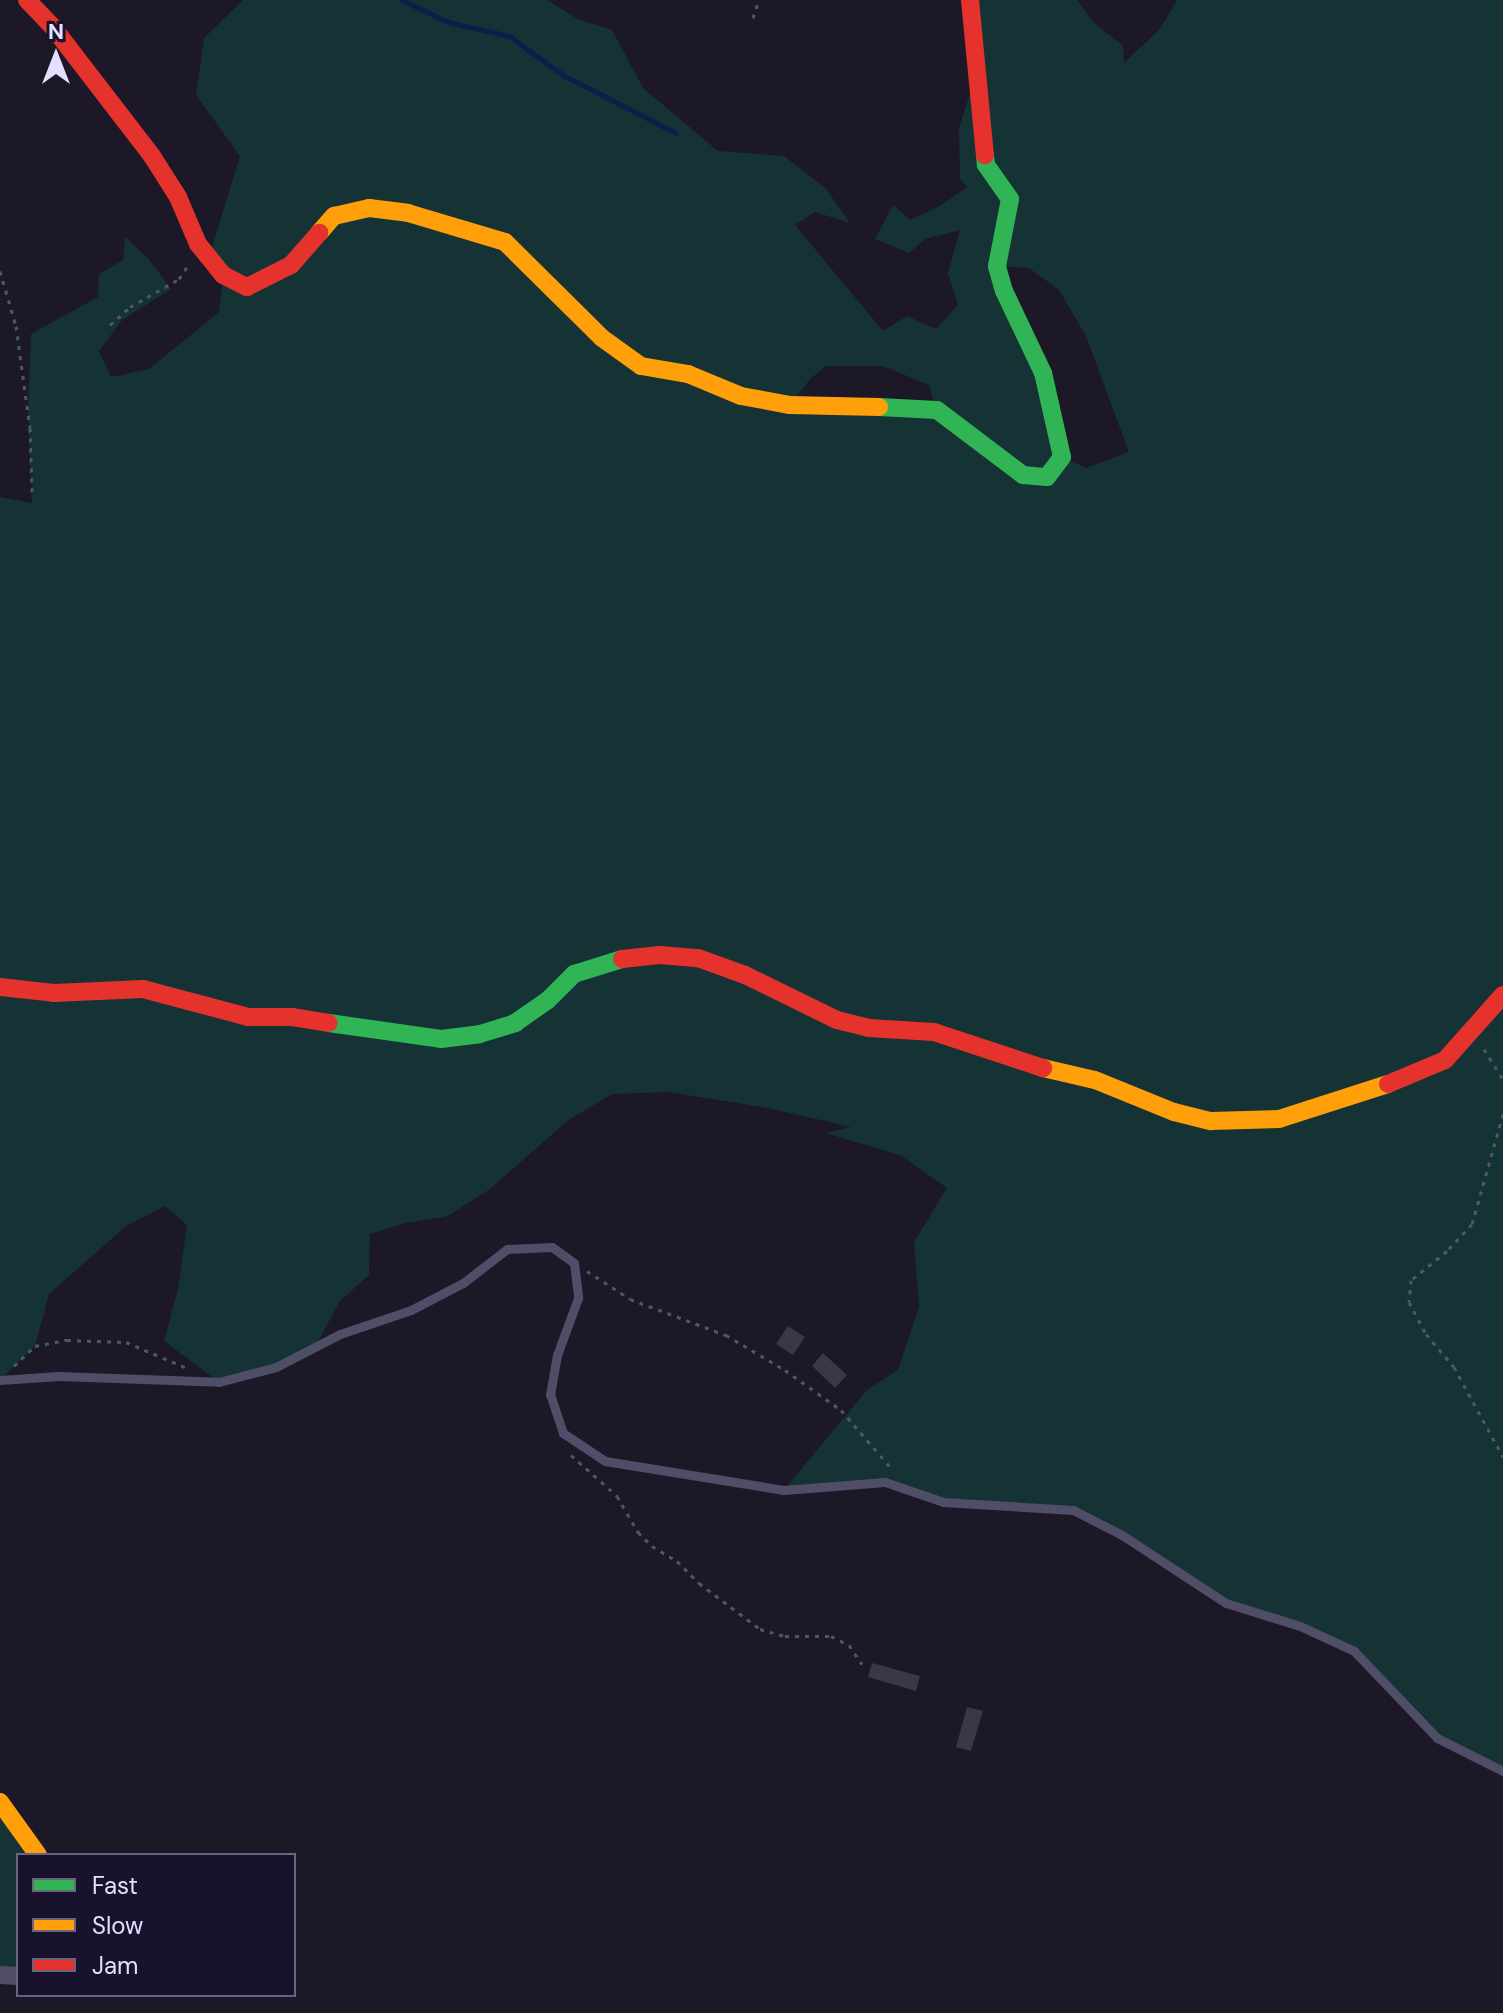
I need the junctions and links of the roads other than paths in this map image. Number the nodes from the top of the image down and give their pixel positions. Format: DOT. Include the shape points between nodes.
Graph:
graph roads {
  1 [pos="27,0"];
  2 [pos="970,0"];
  3 [pos="0,987"];
  4 [pos="1503,995"];
  5 [pos="0,1380"];
  6 [pos="1503,1771"];
  7 [pos="0,1802"];
  8 [pos="37,1853"];
  1 -- 2 [label="street" via="152,156 178,197 198,244 223,275 247,287 291,265 334,216 369,208 453,225 505,242 602,338 641,366 688,374 741,396 790,405 937,410 1023,475 1047,477 1062,457 1043,373 997,266 1010,199 986,165"];
  3 -- 4 [label="street" via="54,993 143,989 248,1017 292,1017 441,1039 515,1023 574,974 613,960 698,958 837,1020 868,1028 934,1032 1211,1121 1279,1119 1336,1103 1445,1060"];
  5 -- 6 [label="lane" via="59,1376 219,1382 276,1367 340,1334 411,1310 463,1283 507,1249 552,1247 574,1263 578,1298 557,1355 550,1394 563,1433 605,1461 784,1490 885,1482 943,1502 1073,1510 1122,1535 1226,1603 1300,1626 1354,1651 1437,1738"];
  7 -- 8 [label="street"];
}
